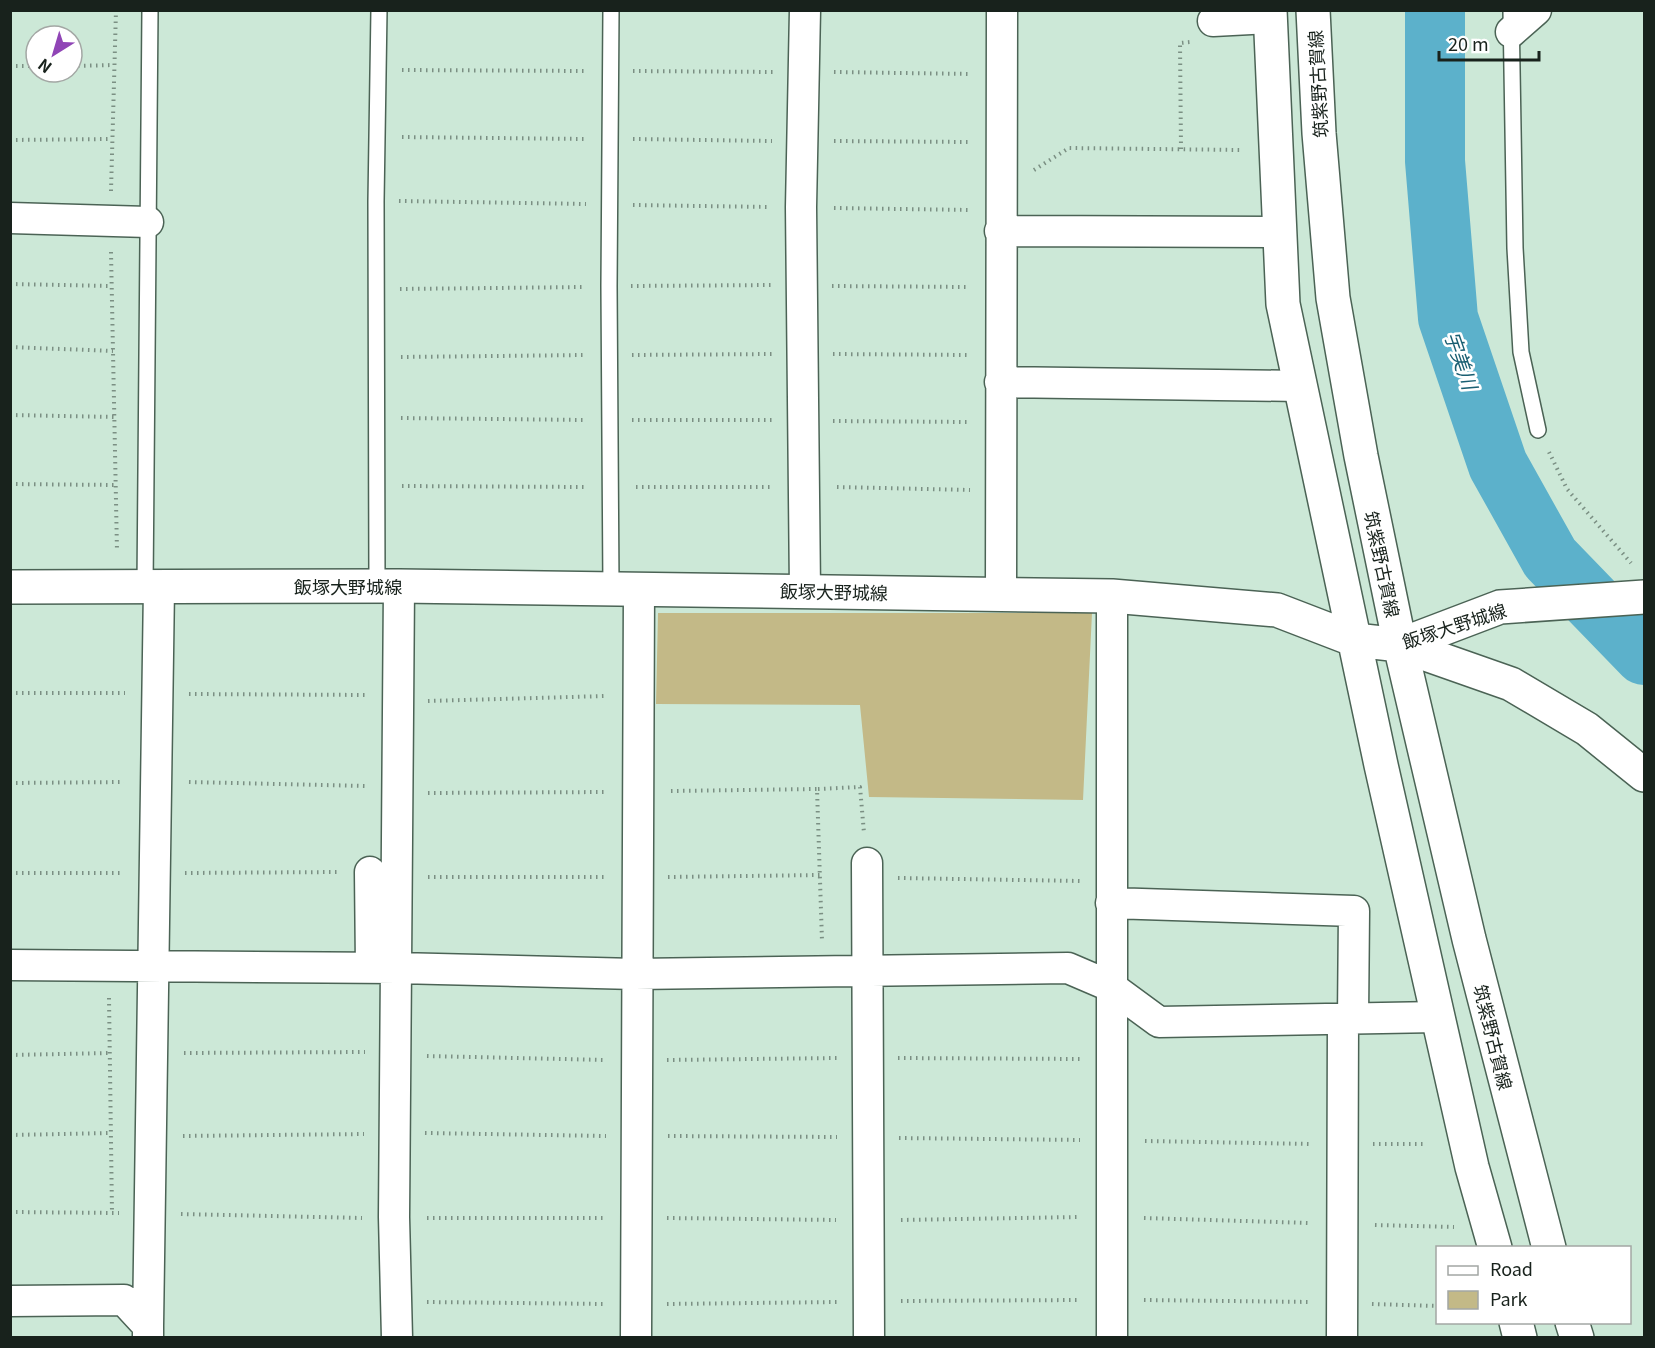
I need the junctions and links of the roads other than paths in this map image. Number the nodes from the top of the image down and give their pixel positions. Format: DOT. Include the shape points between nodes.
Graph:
graph roads {
  1 [pos="150,10"];
  2 [pos="379,10"];
  3 [pos="611,10"];
  4 [pos="804,10"];
  5 [pos="1002,10"];
  6 [pos="1313,10"];
  7 [pos="1536,10"];
  8 [pos="1270,14"];
  9 [pos="1511,21"];
  10 [pos="1213,24"];
  11 [pos="1001,211"];
  12 [pos="10,218"];
  13 [pos="148,222"];
  14 [pos="1279,232"];
  15 [pos="1000,368"];
  16 [pos="1300,386"];
  17 [pos="1538,430"];
  18 [pos="1641,584"];
  19 [pos="388,586"];
  20 [pos="10,587"];
  21 [pos="152,587"];
  22 [pos="625,589"];
  23 [pos="805,591"];
  24 [pos="1001,594"];
  25 [pos="1112,596"];
  26 [pos="1355,640"];
  27 [pos="1400,645"];
  28 [pos="1644,776"];
  29 [pos="867,870"];
  30 [pos="1111,892"];
  31 [pos="10,965"];
  32 [pos="155,966"];
  33 [pos="384,968"];
  34 [pos="868,971"];
  35 [pos="635,974"];
  36 [pos="1110,986"];
  37 [pos="1438,1017"];
  38 [pos="1348,1018"];
  39 [pos="1494,1246"];
  40 [pos="1548,1246"];
  41 [pos="10,1300"];
  42 [pos="148,1332"];
  43 [pos="397,1338"];
  44 [pos="636,1338"];
  45 [pos="868,1338"];
  46 [pos="1112,1338"];
  47 [pos="1342,1338"];
  1 -- 13 [label="lane"];
  2 -- 19 [label="lane" via="376,201"];
  3 -- 22 [label="lane" via="609,204"];
  4 -- 23 [label="street" via="801,285"];
  5 -- 11 [label="street"];
  6 -- 27 [label="main road, 筑紫野古賀線" via="1333,298"];
  7 -- 9 [label="street"];
  8 -- 10 [label="street"];
  8 -- 14 [label="main road"];
  9 -- 17 [label="lane" via="1521,352"];
  11 -- 14 [label="street"];
  11 -- 15 [label="street"];
  12 -- 13 [label="street"];
  13 -- 21 [label="lane"];
  14 -- 16 [label="main road" via="1283,304"];
  15 -- 16 [label="street"];
  15 -- 24 [label="street"];
  16 -- 26 [label="main road"];
  18 -- 27 [label="main road, 飯塚大野城線" via="1500,607"];
  19 -- 21 [label="main road, 飯塚大野城線"];
  19 -- 22 [label="main road, 飯塚大野城線"];
  19 -- 33 [label="street"];
  20 -- 21 [label="main road, 飯塚大野城線"];
  21 -- 32 [label="street" via="158,694"];
  22 -- 23 [label="main road, 飯塚大野城線"];
  22 -- 35 [label="street" via="637,695"];
  23 -- 24 [label="main road, 飯塚大野城線"];
  24 -- 25 [label="main road, 飯塚大野城線"];
  25 -- 26 [label="main road, 飯塚大野城線" via="1278,610"];
  25 -- 30 [label="street"];
  26 -- 27 [label="main road, 飯塚大野城線"];
  26 -- 37 [label="main road"];
  27 -- 28 [label="main road" via="1511,684 1587,729"];
  27 -- 40 [label="main road, 筑紫野古賀線" via="1469,939"];
  29 -- 34 [label="street"];
  30 -- 36 [label="street"];
  30 -- 38 [label="street" via="1354,911"];
  31 -- 32 [label="street"];
  32 -- 33 [label="street"];
  32 -- 42 [label="street"];
  33 -- 35 [label="street"];
  33 -- 43 [label="street" via="383,1053"];
  34 -- 35 [label="street"];
  34 -- 36 [label="street" via="1068,968"];
  34 -- 45 [label="street"];
  35 -- 44 [label="street"];
  36 -- 38 [label="street" via="1159,1022"];
  36 -- 46 [label="street"];
  37 -- 38 [label="street"];
  37 -- 39 [label="main road"];
  38 -- 47 [label="street" via="1342,1144"];
  41 -- 42 [label="street" via="124,1300"];
}
